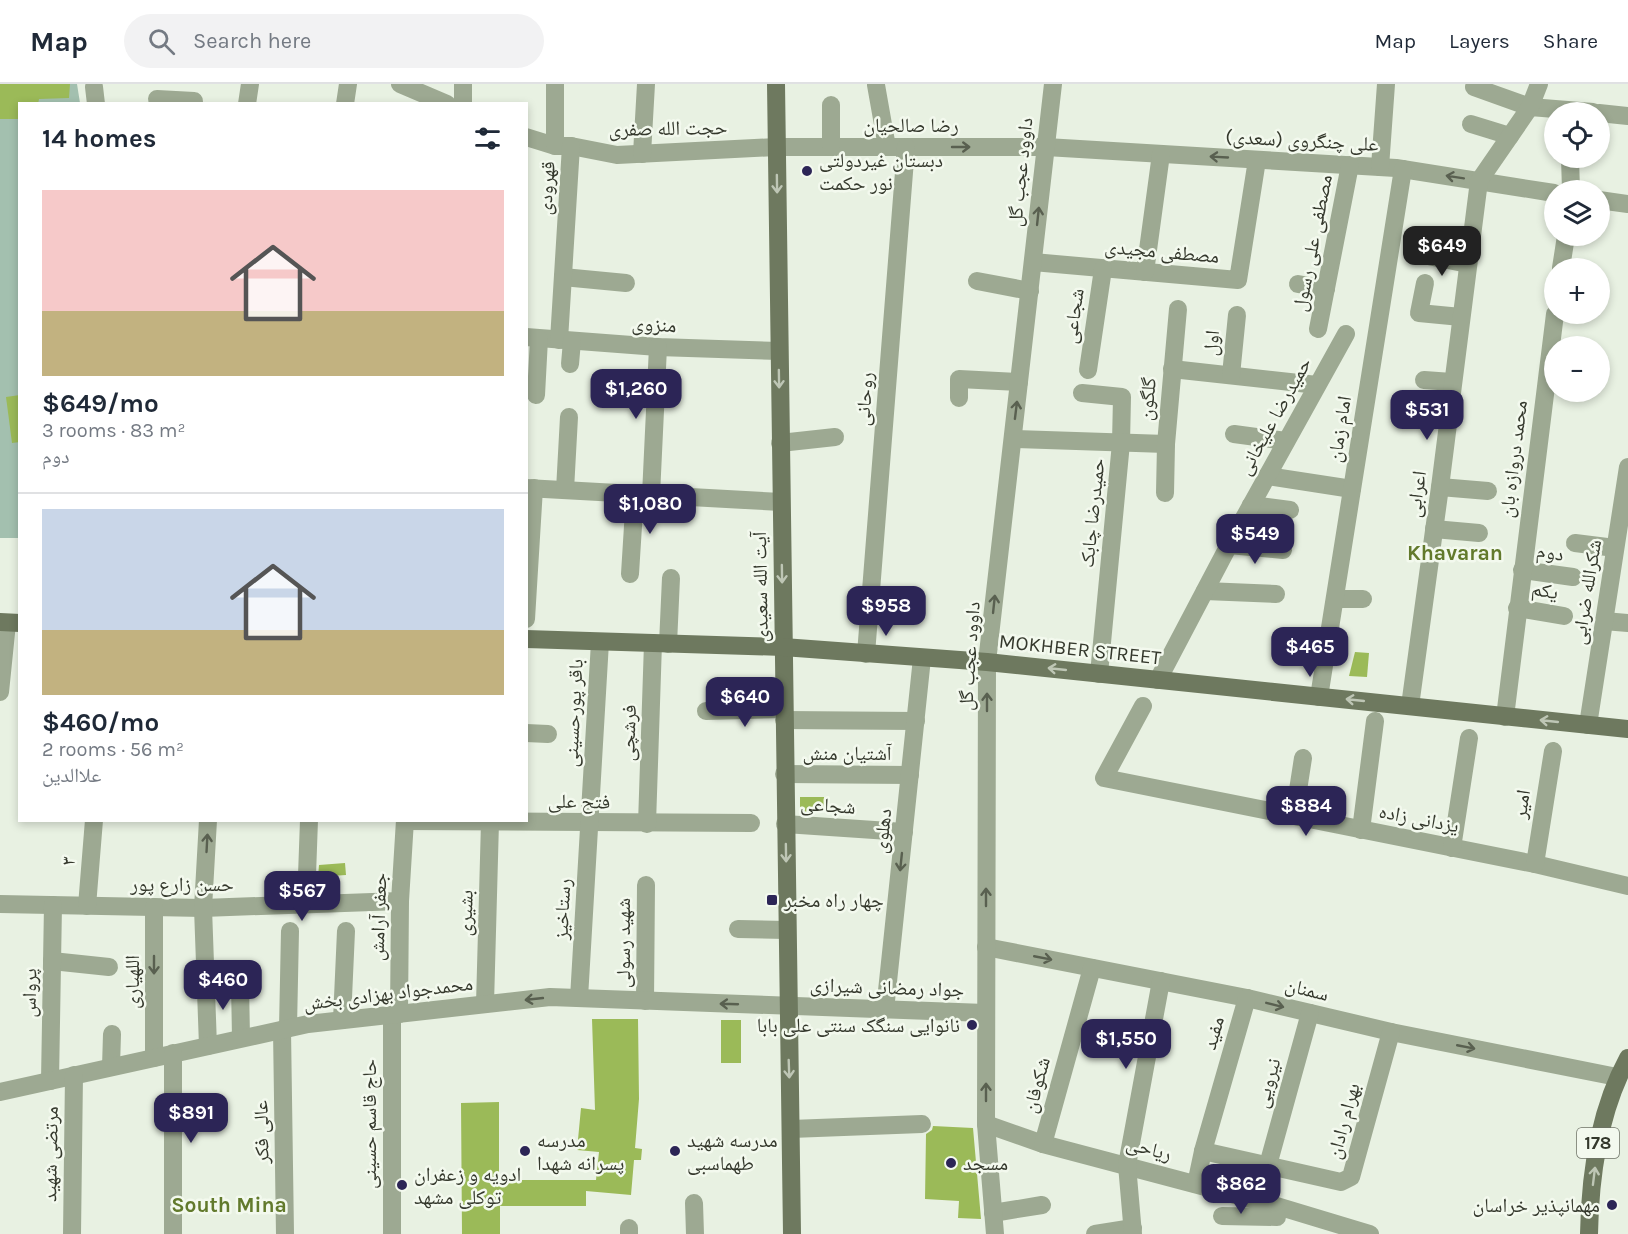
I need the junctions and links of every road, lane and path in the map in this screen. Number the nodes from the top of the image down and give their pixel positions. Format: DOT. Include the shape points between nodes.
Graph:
graph roads {
  1 [pos="250,84"];
  2 [pos="348,84"];
  3 [pos="400,84"];
  4 [pos="463,84"];
  5 [pos="555,84"];
  6 [pos="646,84"];
  7 [pos="776,84"];
  8 [pos="1053,84"];
  9 [pos="1386,84"];
  10 [pos="1539,84"];
  11 [pos="876,85"];
  12 [pos="1474,87"];
  13 [pos="157,95"];
  14 [pos="194,101"];
  15 [pos="247,102"];
  16 [pos="345,102"];
  17 [pos="440,102"];
  18 [pos="463,102"];
  19 [pos="831,105"];
  20 [pos="1530,107"];
  21 [pos="1544,108"];
  22 [pos="1610,114"];
  23 [pos="1628,116"];
  24 [pos="1471,124"];
  25 [pos="1510,136"];
  26 [pos="528,137"];
  27 [pos="563,146"];
  28 [pos="776,147"];
  29 [pos="831,147"];
  30 [pos="887,147"];
  31 [pos="906,147"];
  32 [pos="1046,147"];
  33 [pos="642,154"];
  34 [pos="1161,154"];
  35 [pos="1257,160"];
  36 [pos="1350,165"];
  37 [pos="1380,167"];
  38 [pos="1403,169"];
  39 [pos="1479,181"];
  40 [pos="1544,191"];
  41 [pos="1610,202"];
  42 [pos="1628,204"];
  43 [pos="1423,255"];
  44 [pos="1033,262"];
  45 [pos="1468,264"];
  46 [pos="1103,269"];
  47 [pos="1145,272"];
  48 [pos="563,277"];
  49 [pos="977,281"];
  50 [pos="626,283"];
  51 [pos="1425,283"];
  52 [pos="1298,284"];
  53 [pos="1326,289"];
  54 [pos="1030,291"];
  55 [pos="1178,309"];
  56 [pos="1237,315"];
  57 [pos="1461,317"];
  58 [pos="1554,324"];
  59 [pos="1318,329"];
  60 [pos="1346,334"];
  61 [pos="533,338"];
  62 [pos="565,341"];
  63 [pos="658,347"];
  64 [pos="779,351"];
  65 [pos="570,364"];
  66 [pos="1173,369"];
  67 [pos="1088,370"];
  68 [pos="1231,375"];
  69 [pos="1424,380"];
  70 [pos="1019,382"];
  71 [pos="1452,382"];
  72 [pos="1317,385"];
  73 [pos="1082,393"];
  74 [pos="536,395"];
  75 [pos="959,398"];
  76 [pos="569,417"];
  77 [pos="1234,434"];
  78 [pos="835,437"];
  79 [pos="1013,439"];
  80 [pos="1286,441"];
  81 [pos="780,442"];
  82 [pos="1122,443"];
  83 [pos="1166,444"];
  84 [pos="1628,467"];
  85 [pos="1267,476"];
  86 [pos="1440,487"];
  87 [pos="530,488"];
  88 [pos="1352,489"];
  89 [pos="565,490"];
  90 [pos="1488,491"];
  91 [pos="1165,493"];
  92 [pos="643,494"];
  93 [pos="781,502"];
  94 [pos="1251,505"];
  95 [pos="1290,510"];
  96 [pos="1625,510"];
  97 [pos="1434,529"];
  98 [pos="1479,533"];
  99 [pos="1575,543"];
  100 [pos="1229,545"];
  101 [pos="1283,550"];
  102 [pos="528,554"];
  103 [pos="1619,555"];
  104 [pos="1522,570"];
  105 [pos="630,574"];
  106 [pos="1573,577"];
  107 [pos="671,578"];
  108 [pos="1205,591"];
  109 [pos="1276,594"];
  110 [pos="1335,599"];
  111 [pos="1362,599"];
  112 [pos="1517,608"];
  113 [pos="1564,616"];
  114 [pos="1604,621"];
  115 [pos="9,623"];
  116 [pos="1628,623"];
  117 [pos="528,639"];
  118 [pos="600,642"];
  119 [pos="661,644"];
  120 [pos="783,647"];
  121 [pos="866,654"];
  122 [pos="922,657"];
  123 [pos="987,662"];
  124 [pos="1099,674"];
  125 [pos="1158,680"];
  126 [pos="0,692"];
  127 [pos="1319,697"];
  128 [pos="1143,706"];
  129 [pos="1410,706"];
  130 [pos="706,711"];
  131 [pos="784,714"];
  132 [pos="1505,717"];
  133 [pos="916,721"];
  134 [pos="1375,721"];
  135 [pos="1588,725"];
  136 [pos="1628,729"];
  137 [pos="528,733"];
  138 [pos="548,734"];
  139 [pos="1469,738"];
  140 [pos="1553,751"];
  141 [pos="1303,758"];
  142 [pos="784,774"];
  143 [pos="910,775"];
  144 [pos="1294,816"];
  145 [pos="94,822"];
  146 [pos="208,822"];
  147 [pos="309,822"];
  148 [pos="405,822"];
  149 [pos="490,822"];
  150 [pos="589,823"];
  151 [pos="752,823"];
  152 [pos="647,824"];
  153 [pos="785,824"];
  154 [pos="1361,830"];
  155 [pos="904,832"];
  156 [pos="1452,848"];
  157 [pos="1535,864"];
  158 [pos="646,885"];
  159 [pos="1628,885"];
  160 [pos="400,901"];
  161 [pos="306,903"];
  162 [pos="0,904"];
  163 [pos="53,905"];
  164 [pos="87,906"];
  165 [pos="154,907"];
  166 [pos="203,908"];
  167 [pos="738,929"];
  168 [pos="786,930"];
  169 [pos="290,931"];
  170 [pos="346,931"];
  171 [pos="986,947"];
  172 [pos="52,961"];
  173 [pos="109,967"];
  174 [pos="1092,968"];
  175 [pos="1161,981"];
  176 [pos="240,983"];
  177 [pos="579,998"];
  178 [pos="1247,998"];
  179 [pos="645,1001"];
  180 [pos="485,1004"];
  181 [pos="788,1006"];
  182 [pos="885,1010"];
  183 [pos="985,1013"];
  184 [pos="1310,1013"];
  185 [pos="395,1014"];
  186 [pos="342,1020"];
  187 [pos="285,1029"];
  188 [pos="1391,1032"];
  189 [pos="112,1034"];
  190 [pos="241,1038"];
  191 [pos="208,1046"];
  192 [pos="173,1053"];
  193 [pos="154,1058"];
  194 [pos="1628,1058"];
  195 [pos="111,1067"];
  196 [pos="74,1075"];
  197 [pos="1617,1077"];
  198 [pos="50,1081"];
  199 [pos="0,1092"];
  200 [pos="922,1124"];
  201 [pos="986,1124"];
  202 [pos="791,1129"];
  203 [pos="1043,1144"];
  204 [pos="1203,1151"];
  205 [pos="1127,1165"];
  206 [pos="1268,1165"];
  207 [pos="1196,1184"];
  208 [pos="694,1203"];
  209 [pos="1042,1205"];
  210 [pos="993,1213"];
  211 [pos="1222,1216"];
  212 [pos="1277,1219"];
  213 [pos="1133,1231"];
  214 [pos="72,1234"];
  215 [pos="173,1234"];
  216 [pos="285,1234"];
  217 [pos="392,1234"];
  218 [pos="695,1234"];
  219 [pos="792,1234"];
  220 [pos="995,1234"];
  221 [pos="1095,1234"];
  222 [pos="1370,1234"];
  223 [pos="1589,1234"];
  1 -- 15 [label="street"];
  2 -- 16 [label="street"];
  3 -- 17 [label="street"];
  4 -- 18 [label="street"];
  5 -- 27 [label="street, قهرودی"];
  6 -- 33 [label="street"];
  7 -- 28 [label="main road, آیت الله سعیدی"];
  8 -- 32 [label="street, داوود عجب گل"];
  9 -- 37 [label="street"];
  10 -- 20 [label="street"];
  11 -- 30 [label="street"];
  12 -- 20 [label="street"];
  13 -- 14 [label="street"];
  19 -- 29 [label="street"];
  20 -- 21 [label="street"];
  20 -- 25 [label="street"];
  22 -- 23 [label="street"];
  24 -- 25 [label="street"];
  25 -- 39 [label="street"];
  26 -- 27 [label="street, حجت الله صفری"];
  27 -- 33 [label="street, حجت الله صفری" via="616,155"];
  27 -- 48 [label="street, قهرودی"];
  28 -- 29 [label="street, رضا صالحیان"];
  28 -- 33 [label="street, حجت الله صفری"];
  28 -- 64 [label="main road, آیت الله سعیدی, one-way"];
  29 -- 30 [label="street, رضا صالحیان"];
  30 -- 31 [label="street, رضا صالحیان"];
  31 -- 32 [label="street, رضا صالحیان, one-way"];
  31 -- 121 [label="street, روحانی"];
  32 -- 34 [label="street, علی چنگروی (سعدی)"];
  44 -- 32 [label="street, داوود عجب گل, one-way"];
  35 -- 34 [label="street, علی چنگروی (سعدی), one-way"];
  34 -- 47 [label="street"];
  35 -- 36 [label="street, علی چنگروی (سعدی)"];
  35 -- 47 [label="street, مصطفی مجیدی" via="1238,280"];
  36 -- 37 [label="street, علی چنگروی (سعدی)"];
  36 -- 53 [label="street, مصطفی علی رسول"];
  37 -- 38 [label="street, علی چنگروی (سعدی)"];
  39 -- 38 [label="street, علی چنگروی (سعدی), one-way"];
  38 -- 88 [label="street, امام زمان"];
  39 -- 40 [label="street, علی چنگروی (سعدی)"];
  39 -- 45 [label="street, اعرابی"];
  41 -- 42 [label="street"];
  43 -- 45 [label="street"];
  44 -- 46 [label="street, مصطفی مجیدی"];
  44 -- 54 [label="street, داوود عجب گل"];
  45 -- 57 [label="street, اعرابی"];
  46 -- 47 [label="street, مصطفی مجیدی"];
  46 -- 67 [label="street, شجاعی"];
  48 -- 50 [label="street"];
  48 -- 62 [label="street, قهرودی"];
  49 -- 54 [label="street"];
  51 -- 57 [label="street" via="1419,313"];
  52 -- 53 [label="street"];
  53 -- 59 [label="street, مصطفی علی رسول"];
  54 -- 70 [label="street, داوود عجب گل"];
  55 -- 66 [label="street, گلگون"];
  56 -- 68 [label="street, اول"];
  57 -- 71 [label="street, اعرابی"];
  58 -- 104 [label="street, محمد دروازه بان"];
  60 -- 72 [label="street, حمیدرضا علیخانی"];
  61 -- 62 [label="street, منزوی"];
  61 -- 74 [label="street"];
  62 -- 63 [label="street, منزوی"];
  62 -- 65 [label="street, قهرودی"];
  63 -- 64 [label="street, منزوی"];
  63 -- 92 [label="street"];
  64 -- 81 [label="main road, آیت الله سعیدی, one-way"];
  66 -- 68 [label="street"];
  66 -- 83 [label="street, گلگون"];
  68 -- 72 [label="street"];
  69 -- 71 [label="street"];
  70 -- 75 [label="street" via="959,379"];
  79 -- 70 [label="street, داوود عجب گل, one-way"];
  71 -- 86 [label="street, اعرابی"];
  72 -- 80 [label="street, حمیدرضا علیخانی"];
  73 -- 82 [label="street, حمیدرضا چابک" via="1122,397"];
  76 -- 89 [label="street"];
  77 -- 80 [label="street"];
  78 -- 81 [label="street"];
  79 -- 82 [label="street"];
  123 -- 79 [label="street, داوود عجب گل, one-way"];
  80 -- 85 [label="street, حمیدرضا علیخانی"];
  81 -- 93 [label="main road, آیت الله سعیدی"];
  82 -- 83 [label="street"];
  82 -- 124 [label="street, حمیدرضا چابک"];
  83 -- 91 [label="street, گلگون"];
  84 -- 96 [label="street, شکرالله ضرابی"];
  85 -- 88 [label="street"];
  85 -- 94 [label="street, حمیدرضا علیخانی"];
  86 -- 90 [label="street"];
  86 -- 97 [label="street, اعرابی"];
  87 -- 89 [label="street"];
  87 -- 102 [label="street"];
  88 -- 110 [label="street, امام زمان"];
  89 -- 92 [label="street"];
  92 -- 93 [label="street"];
  92 -- 105 [label="street"];
  93 -- 120 [label="main road, آیت الله سعیدی, one-way"];
  94 -- 95 [label="street"];
  94 -- 100 [label="street, حمیدرضا علیخانی"];
  96 -- 103 [label="street, شکرالله ضرابی"];
  97 -- 98 [label="street"];
  97 -- 129 [label="street, اعرابی"];
  99 -- 103 [label="street, دوم"];
  100 -- 101 [label="street"];
  100 -- 108 [label="street, حمیدرضا علیخانی"];
  103 -- 114 [label="street, شکرالله ضرابی"];
  104 -- 106 [label="street, دوم"];
  104 -- 112 [label="street, محمد دروازه بان"];
  107 -- 119 [label="street, فرشچی"];
  108 -- 109 [label="street"];
  108 -- 125 [label="street, حمیدرضا علیخانی"];
  110 -- 111 [label="street"];
  110 -- 127 [label="street, امام زمان"];
  112 -- 113 [label="street, یکم"];
  112 -- 132 [label="street, محمد دروازه بان"];
  114 -- 116 [label="street"];
  114 -- 135 [label="street, شکرالله ضرابی"];
  115 -- 126 [label="street"];
  117 -- 118 [label="main road, MOKHBER STREET"];
  118 -- 119 [label="main road, MOKHBER STREET"];
  118 -- 150 [label="street, باقر پورحسینی"];
  119 -- 120 [label="main road, MOKHBER STREET"];
  119 -- 152 [label="street, فرشچی"];
  120 -- 121 [label="main road, MOKHBER STREET"];
  120 -- 131 [label="main road, آیت الله سعیدی"];
  121 -- 122 [label="main road, MOKHBER STREET"];
  122 -- 123 [label="main road, MOKHBER STREET"];
  122 -- 133 [label="street, دهلوی"];
  124 -- 123 [label="main road, MOKHBER STREET, one-way"];
  171 -- 123 [label="street, داوود عجب گل, one-way"];
  124 -- 125 [label="main road, MOKHBER STREET"];
  125 -- 127 [label="main road, MOKHBER STREET"];
  129 -- 127 [label="main road, MOKHBER STREET, one-way"];
  128 -- 144 [label="street, یزدانی زاده" via="1104,778"];
  129 -- 132 [label="main road, MOKHBER STREET"];
  130 -- 131 [label="street"];
  131 -- 133 [label="street"];
  131 -- 142 [label="main road, آیت الله سعیدی"];
  135 -- 132 [label="main road, MOKHBER STREET, one-way"];
  133 -- 143 [label="street, دهلوی"];
  134 -- 154 [label="street"];
  135 -- 136 [label="main road, MOKHBER STREET"];
  137 -- 138 [label="street"];
  139 -- 156 [label="street"];
  140 -- 157 [label="street, امیر"];
  141 -- 144 [label="street"];
  142 -- 143 [label="street, آشتیان منش"];
  142 -- 153 [label="main road, آیت الله سعیدی"];
  143 -- 155 [label="street, دهلوی"];
  144 -- 154 [label="street, یزدانی زاده"];
  145 -- 164 [label="street, ۳"];
  166 -- 146 [label="street, one-way"];
  147 -- 161 [label="street"];
  148 -- 160 [label="street, جعفر آرامش"];
  149 -- 150 [label="street, فتح علی"];
  149 -- 180 [label="street, بشیری"];
  150 -- 152 [label="street, فتح علی"];
  150 -- 177 [label="street, رستاخیز"];
  151 -- 152 [label="street, فتح علی"];
  153 -- 155 [label="street, شجاعی"];
  153 -- 168 [label="main road, آیت الله سعیدی, one-way"];
  154 -- 156 [label="street, یزدانی زاده"];
  155 -- 182 [label="street, دهلوی, one-way"];
  156 -- 157 [label="street, یزدانی زاده"];
  157 -- 159 [label="street, یزدانی زاده"];
  158 -- 179 [label="street, شهید رسولی"];
  160 -- 161 [label="street, حسن زارع پور"];
  160 -- 185 [label="street, جعفر آرامش"];
  161 -- 166 [label="street, حسن زارع پور"];
  162 -- 163 [label="street, حسن زارع پور"];
  163 -- 164 [label="street, حسن زارع پور"];
  163 -- 172 [label="street, پرواس"];
  164 -- 165 [label="street, حسن زارع پور"];
  165 -- 166 [label="street, حسن زارع پور"];
  165 -- 193 [label="street, اللهیاری, one-way"];
  166 -- 191 [label="street"];
  167 -- 168 [label="street"];
  168 -- 181 [label="main road, آیت الله سعیدی"];
  169 -- 187 [label="street, عالی فکر"];
  170 -- 186 [label="street"];
  171 -- 174 [label="street, سمنان, one-way"];
  171 -- 183 [label="street, داوود عجب گل"];
  172 -- 173 [label="street"];
  172 -- 198 [label="street, پرواس"];
  174 -- 175 [label="street, سمنان"];
  174 -- 203 [label="street, شکوفان"];
  175 -- 178 [label="street, سمنان"];
  175 -- 205 [label="street"];
  176 -- 190 [label="street"];
  177 -- 179 [label="street, محمدجواد بهزادی بخش"];
  177 -- 180 [label="street, محمدجواد بهزادی بخش, one-way"];
  178 -- 184 [label="street, سمنان, one-way"];
  178 -- 204 [label="street, مفید"];
  181 -- 179 [label="street, محمدجواد بهزادی بخش, one-way"];
  180 -- 185 [label="street, محمدجواد بهزادی بخش"];
  181 -- 182 [label="street, جواد رمضانی شیرازی"];
  181 -- 202 [label="main road, آیت الله سعیدی, one-way"];
  182 -- 183 [label="street, جواد رمضانی شیرازی"];
  201 -- 183 [label="street, داوود عجب گل, one-way"];
  184 -- 188 [label="street, سمنان"];
  184 -- 206 [label="street, نیرویی"];
  185 -- 186 [label="street, محمدجواد بهزادی بخش"];
  185 -- 217 [label="street, حاج قاسم حسینی"];
  186 -- 187 [label="street, محمدجواد بهزادی بخش"];
  187 -- 190 [label="street, محمدجواد بهزادی بخش"];
  187 -- 216 [label="street, عالی فکر"];
  188 -- 197 [label="street, سمنان, one-way"];
  188 -- 206 [label="street, بهرام رادان" via="1351,1177 1341,1182"];
  189 -- 195 [label="street"];
  190 -- 191 [label="street, محمدجواد بهزادی بخش"];
  191 -- 192 [label="street, محمدجواد بهزادی بخش"];
  192 -- 193 [label="street, محمدجواد بهزادی بخش"];
  192 -- 215 [label="street"];
  193 -- 195 [label="street, محمدجواد بهزادی بخش"];
  194 -- 197 [label="main road, 178"];
  195 -- 196 [label="street, محمدجواد بهزادی بخش"];
  196 -- 198 [label="street, محمدجواد بهزادی بخش"];
  196 -- 214 [label="street, مرتضی شهید"];
  223 -- 197 [label="main road, 178, one-way" via="1598,1140"];
  198 -- 199 [label="street, محمدجواد بهزادی بخش"];
  200 -- 202 [label="street"];
  201 -- 203 [label="street, ریاحی"];
  201 -- 210 [label="street, داوود عجب گل"];
  202 -- 219 [label="main road, آیت الله سعیدی"];
  203 -- 205 [label="street, ریاحی"];
  204 -- 206 [label="street, بهرام رادان"];
  204 -- 207 [label="street, مفید"];
  205 -- 207 [label="street, ریاحی"];
  205 -- 213 [label="street"];
  207 -- 212 [label="street, ریاحی"];
  208 -- 218 [label="street"];
  209 -- 210 [label="street"];
  210 -- 220 [label="street, داوود عجب گل"];
  211 -- 212 [label="street"];
  212 -- 222 [label="street, ریاحی"];
  213 -- 221 [label="street"];
}
